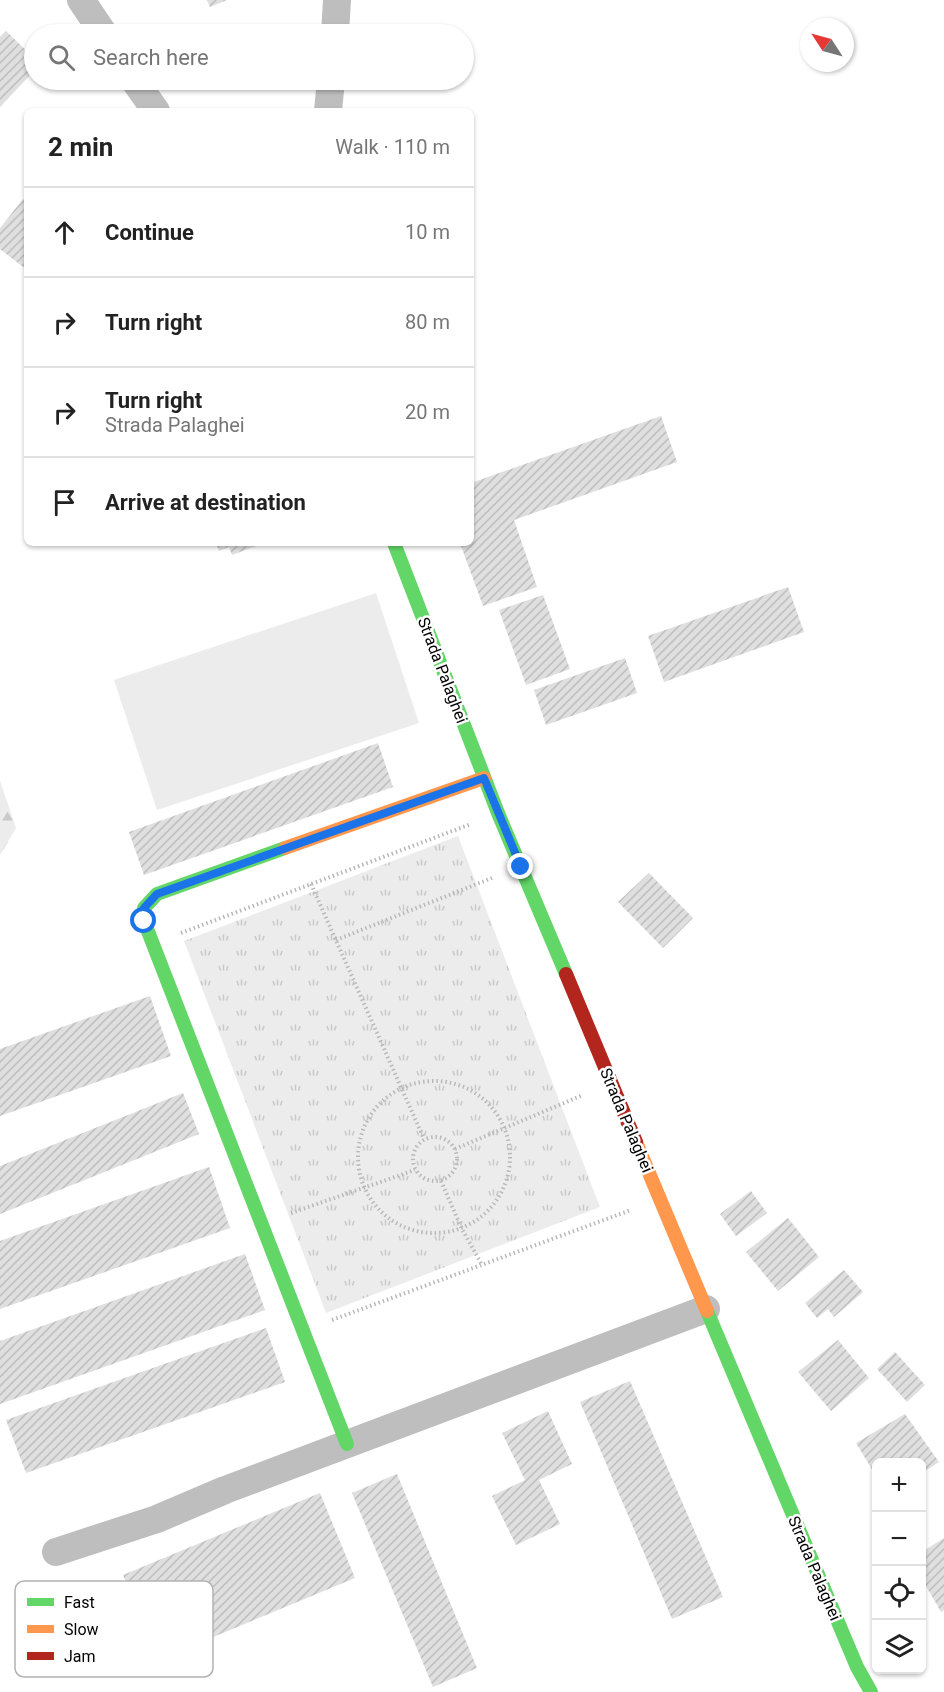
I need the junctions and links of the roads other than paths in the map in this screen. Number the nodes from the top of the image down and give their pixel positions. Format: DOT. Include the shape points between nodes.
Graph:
graph roads {
  1 [pos="81,0"];
  2 [pos="338,0"];
  3 [pos="97,24"];
  4 [pos="336,24"];
  5 [pos="141,90"];
  6 [pos="330,90"];
  7 [pos="154,108"];
  8 [pos="328,108"];
  9 [pos="395,546"];
  10 [pos="484,778"];
  11 [pos="706,1309"];
  12 [pos="347,1444"];
  13 [pos="56,1552"];
  14 [pos="871,1692"];
  1 -- 3 [label="street"];
  2 -- 4 [label="street"];
  5 -- 7 [label="street"];
  6 -- 8 [label="street"];
  9 -- 10 [label="street, Strada Palaghei"];
  10 -- 11 [label="street, Strada Palaghei"];
  10 -- 12 [label="street" via="157,894 144,908 144,921"];
  11 -- 12 [label="street"];
  11 -- 14 [label="street, Strada Palaghei"];
  12 -- 13 [label="street" via="156,1519"];
}
